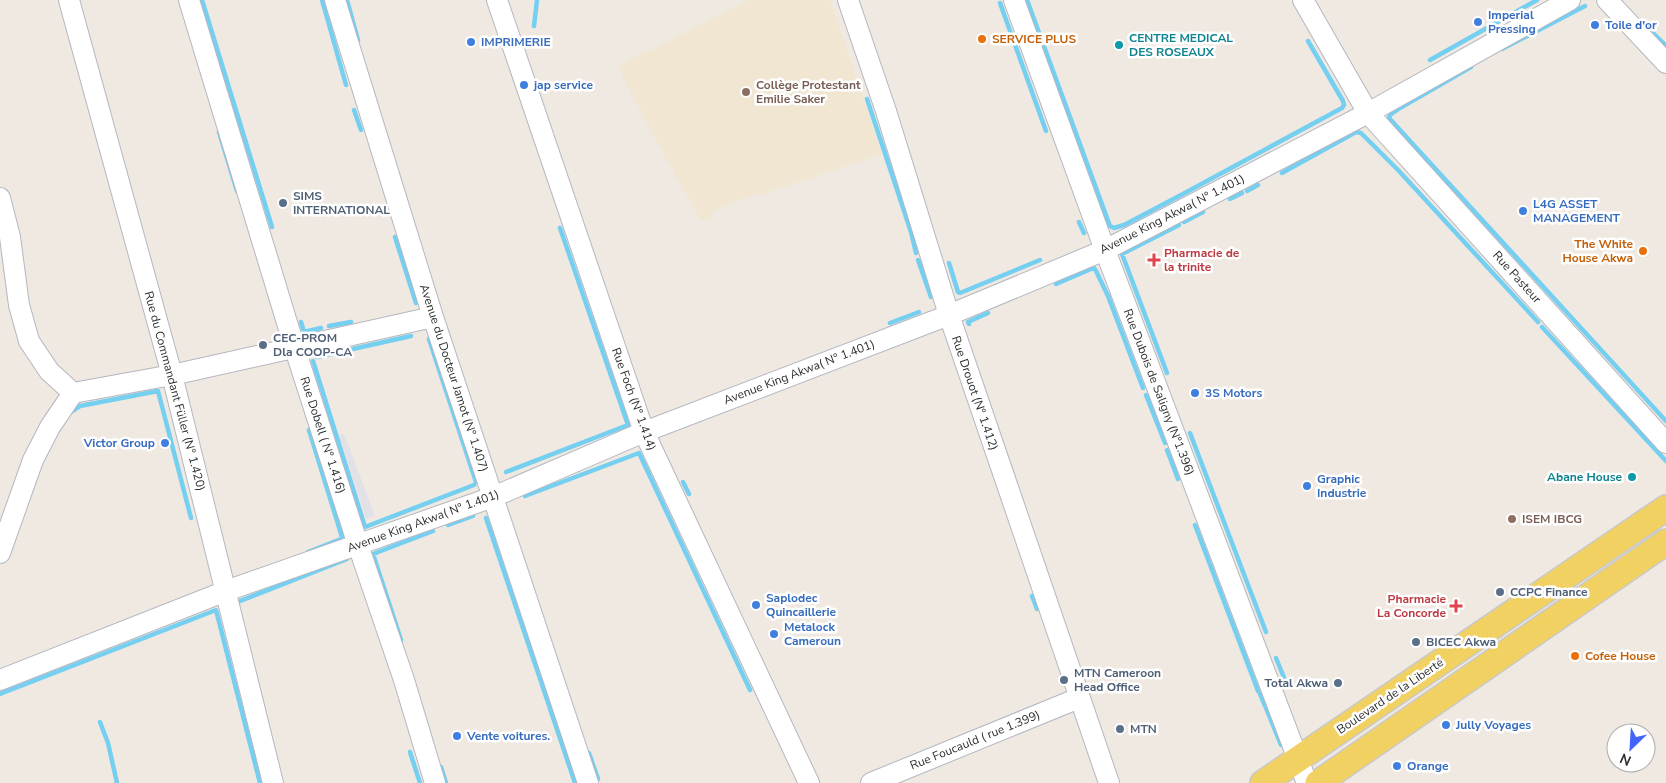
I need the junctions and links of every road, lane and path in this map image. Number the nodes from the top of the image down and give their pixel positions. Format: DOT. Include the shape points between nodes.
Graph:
graph roads {
  1 [pos="69,0"];
  2 [pos="189,0"];
  3 [pos="335,0"];
  4 [pos="497,0"];
  5 [pos="848,0"];
  6 [pos="1014,0"];
  7 [pos="1303,0"];
  8 [pos="1570,0"];
  9 [pos="1606,0"];
  10 [pos="1666,63"];
  11 [pos="1368,113"];
  12 [pos="0,198"];
  13 [pos="1105,250"];
  14 [pos="948,315"];
  15 [pos="433,317"];
  16 [pos="295,349"];
  17 [pos="172,375"];
  18 [pos="73,393"];
  19 [pos="644,432"];
  20 [pos="1666,443"];
  21 [pos="493,497"];
  22 [pos="1666,508"];
  23 [pos="1666,542"];
  24 [pos="358,545"];
  25 [pos="0,553"];
  26 [pos="226,591"];
  27 [pos="0,680"];
  28 [pos="1079,698"];
  29 [pos="1298,759"];
  30 [pos="273,783"];
  31 [pos="435,783"];
  32 [pos="588,783"];
  33 [pos="809,783"];
  34 [pos="871,783"];
  35 [pos="1109,783"];
  36 [pos="1263,783"];
  37 [pos="1307,783"];
  38 [pos="1318,783"];
  1 -- 17 [label="street, Rue du Commandant Füller (N° 1.420)"];
  2 -- 16 [label="street, Rue Dobell ( N° 1.416)"];
  3 -- 15 [label="street, Avenue du Docteur Jamot (N° 1.407)"];
  4 -- 19 [label="street, Rue Foch (N° 1.414)"];
  5 -- 14 [label="street, Rue Drouot (N° 1.412)" via="886,111"];
  6 -- 13 [label="street, Rue Dubois de Saligny (N°1.396)"];
  7 -- 11 [label="street, Rue Pasteur"];
  8 -- 11 [label="street, Avenue King Akwa( N° 1.401)"];
  9 -- 10 [label="street"];
  11 -- 13 [label="street, Avenue King Akwa( N° 1.401)"];
  11 -- 20 [label="street, Rue Pasteur"];
  12 -- 18 [label="street" via="10,236 19,305 30,341 49,371"];
  13 -- 14 [label="street, Avenue King Akwa( N° 1.401)"];
  13 -- 29 [label="street, Rue Dubois de Saligny (N°1.396)"];
  14 -- 19 [label="street, Avenue King Akwa( N° 1.401)"];
  14 -- 28 [label="street, Rue Drouot (N° 1.412)"];
  15 -- 16 [label="street"];
  15 -- 21 [label="street, Avenue du Docteur Jamot (N° 1.407)"];
  16 -- 17 [label="street"];
  16 -- 24 [label="street, Rue Dobell ( N° 1.416)"];
  17 -- 18 [label="street"];
  17 -- 26 [label="street, Rue du Commandant Füller (N° 1.420)"];
  18 -- 25 [label="street" via="33,460"];
  19 -- 21 [label="street, Avenue King Akwa( N° 1.401)"];
  19 -- 33 [label="street, Rue Foch (N° 1.414)"];
  21 -- 24 [label="street, Avenue King Akwa( N° 1.401)"];
  21 -- 32 [label="street, Avenue du Docteur Jamot (N° 1.407)"];
  22 -- 29 [label="main road, Boulevard de la Liberté"];
  23 -- 38 [label="main road"];
  24 -- 26 [label="street, Avenue King Akwa( N° 1.401)"];
  24 -- 31 [label="street, Rue Dobell ( N° 1.416)"];
  26 -- 27 [label="street, Avenue King Akwa( N° 1.401)"];
  26 -- 30 [label="street, Rue du Commandant Füller (N° 1.420)"];
  28 -- 34 [label="street, Rue Foucauld ( rue 1.399)"];
  28 -- 35 [label="street, Rue Drouot (N° 1.412)"];
  29 -- 36 [label="main road, Boulevard de la Liberté"];
  29 -- 37 [label="street, Rue Dubois de Saligny (N°1.396)"];
}
